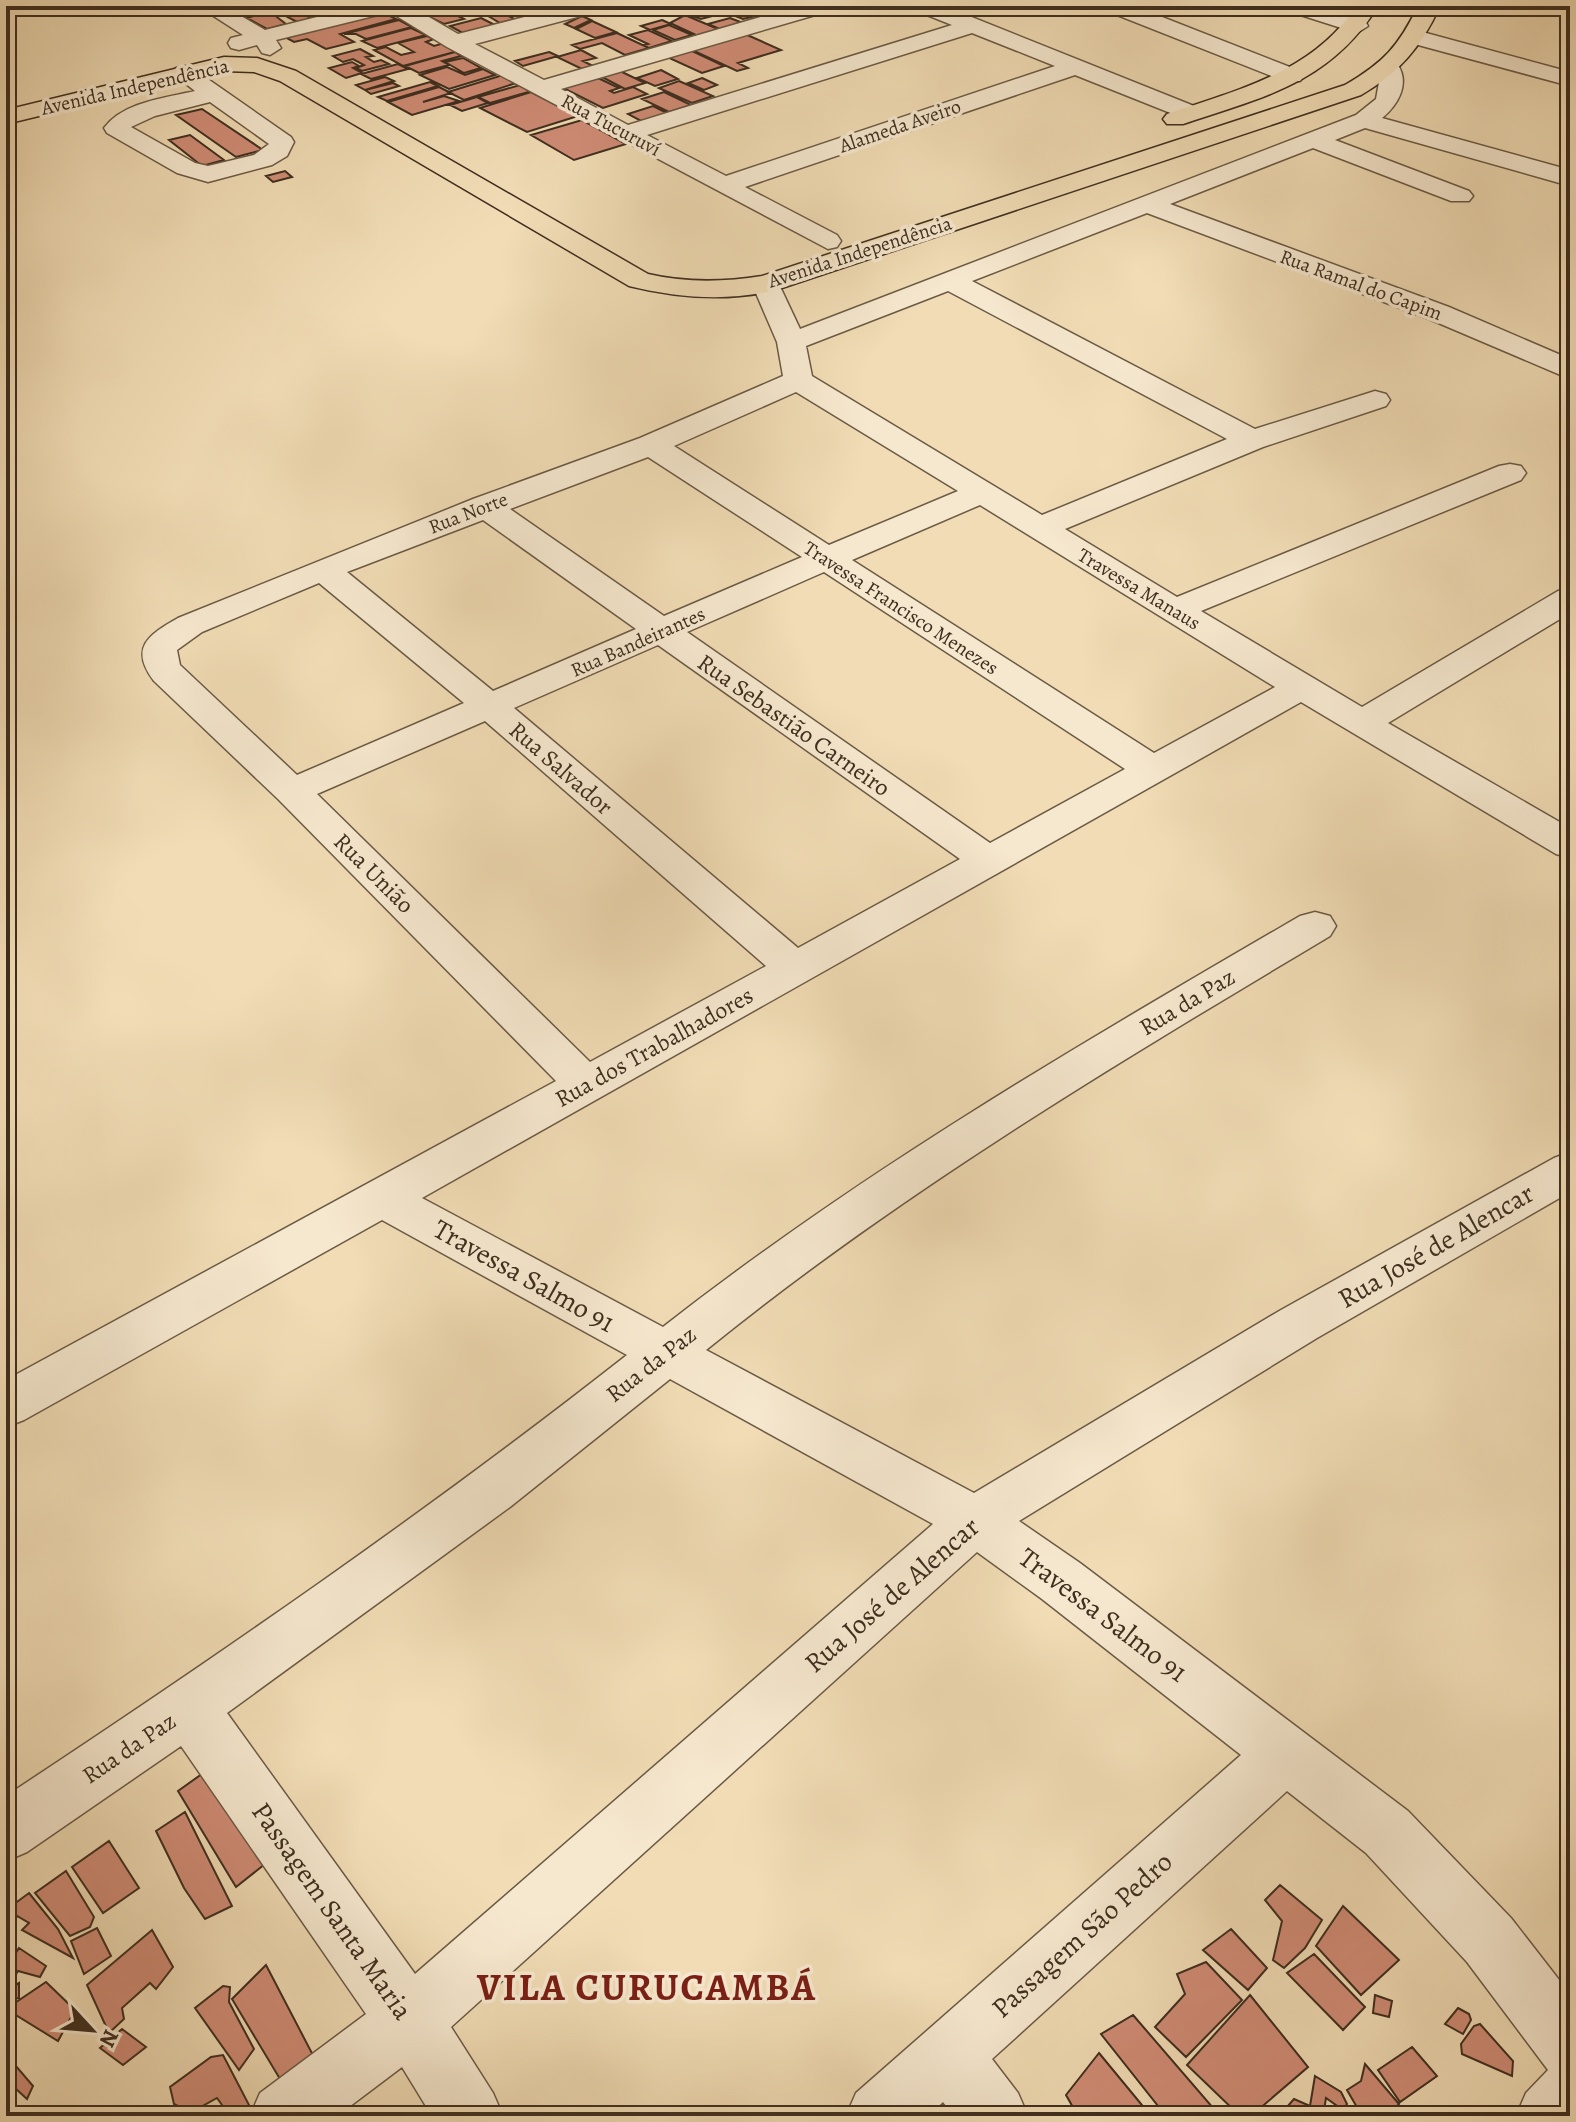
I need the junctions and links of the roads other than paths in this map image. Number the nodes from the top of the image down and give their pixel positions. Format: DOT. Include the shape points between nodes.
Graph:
graph roads {
  1 [pos="209,6"];
  2 [pos="387,6"];
  3 [pos="395,6"];
  4 [pos="592,6"];
  5 [pos="821,6"];
  6 [pos="925,6"];
  7 [pos="1115,6"];
  8 [pos="1296,6"];
  9 [pos="1429,6"];
  10 [pos="1362,16"];
  11 [pos="973,25"];
  12 [pos="1415,37"];
  13 [pos="455,42"];
  14 [pos="258,43"];
  15 [pos="1075,67"];
  16 [pos="1390,70"];
  17 [pos="184,73"];
  18 [pos="1292,76"];
  19 [pos="1570,79"];
  20 [pos="541,88"];
  21 [pos="214,94"];
  22 [pos="6,101"];
  23 [pos="1191,113"];
  24 [pos="6,117"];
  25 [pos="1364,120"];
  26 [pos="1147,129"];
  27 [pos="627,133"];
  28 [pos="1311,139"];
  29 [pos="1570,178"];
  30 [pos="725,185"];
  31 [pos="973,190"];
  32 [pos="1460,196"];
  33 [pos="1149,205"];
  34 [pos="828,241"];
  35 [pos="953,282"];
  36 [pos="771,296"];
  37 [pos="847,321"];
  38 [pos="791,342"];
  39 [pos="1570,370"];
  40 [pos="798,380"];
  41 [pos="1375,400"];
  42 [pos="1252,440"];
  43 [pos="651,445"];
  44 [pos="1510,473"];
  45 [pos="984,492"];
  46 [pos="484,506"];
  47 [pos="1038,528"];
  48 [pos="824,558"];
  49 [pos="323,569"];
  50 [pos="1570,598"];
  51 [pos="1174,610"];
  52 [pos="662,632"];
  53 [pos="160,664"];
  54 [pos="1301,687"];
  55 [pos="491,707"];
  56 [pos="1362,723"];
  57 [pos="1152,769"];
  58 [pos="292,791"];
  59 [pos="1570,845"];
  60 [pos="988,860"];
  61 [pos="1315,926"];
  62 [pos="797,970"];
  63 [pos="585,1084"];
  64 [pos="1570,1170"];
  65 [pos="384,1199"];
  66 [pos="665,1353"];
  67 [pos="6,1405"];
  68 [pos="975,1520"];
  69 [pos="189,1708"];
  70 [pos="1284,1755"];
  71 [pos="6,1831"];
  72 [pos="410,2021"];
  73 [pos="1570,2047"];
  74 [pos="948,2055"];
  75 [pos="1570,2094"];
  76 [pos="283,2116"];
  77 [pos="470,2116"];
  78 [pos="879,2116"];
  79 [pos="995,2116"];
  80 [pos="1549,2116"];
  1 -- 14 [label="street"];
  2 -- 14 [label="street"];
  3 -- 13 [label="street, Rua Tucuruví"];
  4 -- 13 [label="street"];
  5 -- 20 [label="street"];
  6 -- 11 [label="street"];
  7 -- 18 [label="street"];
  8 -- 10 [label="street"];
  9 -- 12 [label="main road, Avenida Independência"];
  10 -- 18 [label="main road" via="1331,53"];
  11 -- 15 [label="street"];
  11 -- 27 [label="street"];
  12 -- 16 [label="main road, Avenida Independência"];
  12 -- 19 [label="street"];
  13 -- 20 [label="street, Rua Tucuruví"];
  14 -- 22 [label="main road, Avenida Independência"];
  14 -- 34 [label="main road, Avenida Independência" via="646,263 730,271"];
  15 -- 23 [label="street"];
  15 -- 30 [label="street, Alameda Aveiro"];
  16 -- 25 [label="street" via="1395,102"];
  16 -- 36 [label="main road, Avenida Independência" via="1353,90"];
  17 -- 21 [label="street"];
  17 -- 24 [label="main road, Avenida Independência"];
  17 -- 36 [label="main road, Avenida Independência" via="238,63 288,76 639,280 692,291"];
  18 -- 23 [label="main road"];
  20 -- 27 [label="street, Rua Tucuruví"];
  21 -- 21 [label="street" via="282,142 278,151 227,171 197,172 116,128 142,113"];
  23 -- 26 [label="main road"];
  25 -- 28 [label="street"];
  25 -- 29 [label="street"];
  27 -- 30 [label="street, Rua Tucuruví"];
  28 -- 32 [label="street"];
  28 -- 33 [label="street"];
  30 -- 34 [label="street, Rua Tucuruví"];
  31 -- 34 [label="main road, Avenida Independência"];
  33 -- 35 [label="street"];
  33 -- 39 [label="street, Rua Ramal do Capim" via="1439,313"];
  35 -- 37 [label="street"];
  35 -- 42 [label="street"];
  36 -- 37 [label="street"];
  36 -- 38 [label="street"];
  37 -- 38 [label="street"];
  38 -- 40 [label="street"];
  40 -- 43 [label="street, Rua Norte"];
  40 -- 45 [label="street, Travessa Manaus"];
  41 -- 42 [label="street"];
  42 -- 47 [label="street"];
  43 -- 46 [label="street, Rua Norte"];
  43 -- 48 [label="street, Travessa Francisco Menezes"];
  44 -- 51 [label="street"];
  45 -- 47 [label="street, Travessa Manaus"];
  45 -- 48 [label="street, Rua Bandeirantes"];
  46 -- 49 [label="street, Rua Norte"];
  46 -- 52 [label="street, Rua Sebastião Carneiro"];
  47 -- 51 [label="street, Travessa Manaus"];
  48 -- 52 [label="street, Rua Bandeirantes"];
  48 -- 57 [label="street, Travessa Francisco Menezes"];
  49 -- 53 [label="street, Rua Norte" via="190,625 168,638 159,650"];
  49 -- 55 [label="street, Rua Salvador"];
  50 -- 56 [label="street"];
  51 -- 54 [label="street, Travessa Manaus"];
  52 -- 55 [label="street, Rua Bandeirantes"];
  52 -- 60 [label="street, Rua Sebastião Carneiro"];
  53 -- 58 [label="street, Rua União"];
  54 -- 56 [label="street, Travessa Manaus"];
  54 -- 57 [label="street, Rua dos Trabalhadores"];
  55 -- 58 [label="street, Rua Bandeirantes"];
  55 -- 62 [label="street, Rua Salvador"];
  56 -- 59 [label="street, Travessa Manaus"];
  57 -- 60 [label="street, Rua dos Trabalhadores"];
  58 -- 63 [label="street, Rua União"];
  60 -- 62 [label="street, Rua dos Trabalhadores"];
  61 -- 66 [label="street, Rua da Paz" via="897,1180"];
  62 -- 63 [label="street, Rua dos Trabalhadores"];
  63 -- 65 [label="street, Rua dos Trabalhadores"];
  64 -- 68 [label="street, Rua José de Alencar" via="1299,1324"];
  65 -- 66 [label="street, Travessa Salmo 91"];
  65 -- 67 [label="street, Rua dos Trabalhadores"];
  66 -- 68 [label="street, Travessa Salmo 91"];
  66 -- 69 [label="street, Rua da Paz" via="492,1489"];
  68 -- 70 [label="street, Travessa Salmo 91"];
  68 -- 72 [label="street, Rua José de Alencar"];
  69 -- 71 [label="street, Rua da Paz"];
  69 -- 72 [label="street, Passagem Santa Maria"];
  70 -- 73 [label="street, Travessa Salmo 91" via="1387,1832 1489,1940"];
  70 -- 74 [label="street, Passagem São Pedro"];
  72 -- 76 [label="street, Rua José de Alencar"];
  72 -- 77 [label="street, Passagem Santa Maria"];
  74 -- 78 [label="street, Passagem São Pedro"];
  74 -- 79 [label="street"];
  75 -- 80 [label="street"];
}
